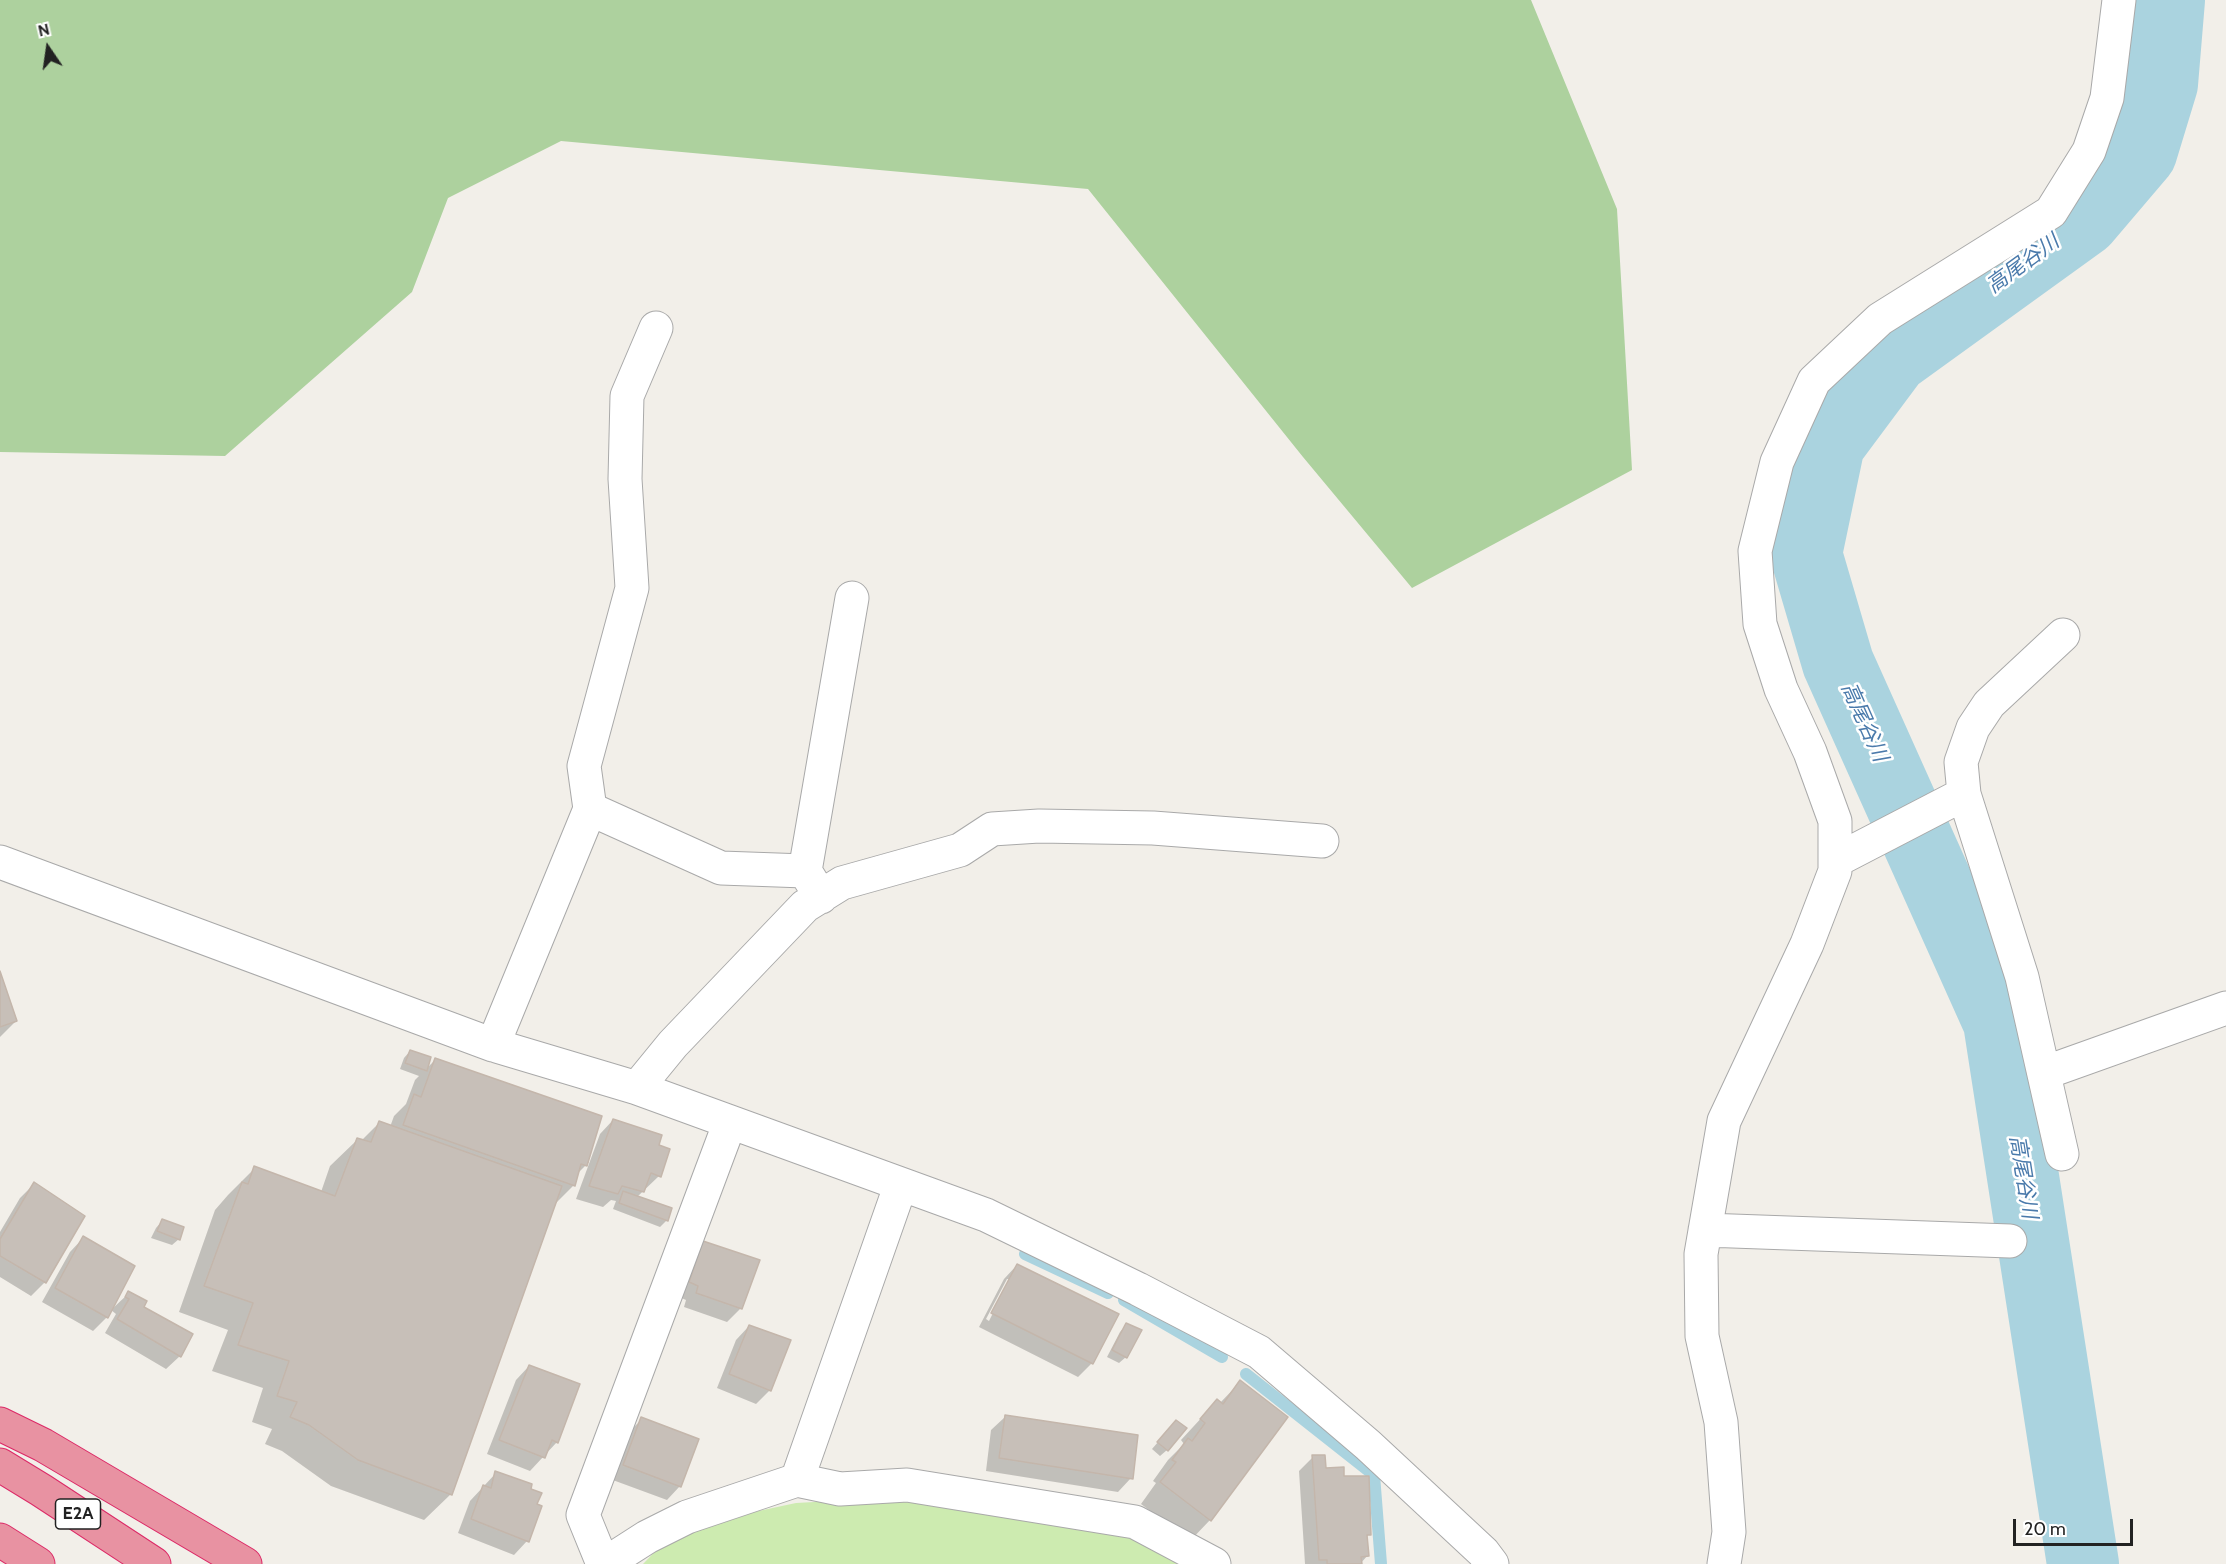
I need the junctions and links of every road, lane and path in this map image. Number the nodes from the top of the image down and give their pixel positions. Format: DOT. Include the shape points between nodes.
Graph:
graph roads {
  1 [pos="2119,0"];
  2 [pos="656,328"];
  3 [pos="852,598"];
  4 [pos="2063,634"];
  5 [pos="1964,794"];
  6 [pos="590,809"];
  7 [pos="1322,841"];
  8 [pos="1835,861"];
  9 [pos="0,862"];
  10 [pos="813,884"];
  11 [pos="2226,1008"];
  12 [pos="493,1045"];
  13 [pos="2044,1073"];
  14 [pos="637,1088"];
  15 [pos="730,1122"];
  16 [pos="2062,1154"];
  17 [pos="901,1184"];
  18 [pos="1705,1230"];
  19 [pos="2010,1241"];
  20 [pos="0,1424"];
  21 [pos="0,1465"];
  22 [pos="797,1480"];
  23 [pos="0,1540"];
  24 [pos="38,1564"];
  25 [pos="154,1564"];
  26 [pos="245,1564"];
  27 [pos="604,1564"];
  28 [pos="1214,1564"];
  29 [pos="1492,1564"];
  30 [pos="1724,1564"];
  1 -- 8 [label="street" via="2107,98 2089,151 2051,212 1880,319 1814,381 1777,462 1755,551 1760,624 1781,689 1835,821"];
  2 -- 6 [label="street" via="627,396 625,479 632,588 584,766"];
  3 -- 10 [label="street"];
  4 -- 5 [label="street" via="1989,704 1973,728 1961,762"];
  5 -- 8 [label="street"];
  5 -- 13 [label="street" via="2022,977"];
  6 -- 10 [label="street" via="721,868"];
  6 -- 12 [label="street"];
  7 -- 10 [label="street" via="1153,828 992,829 960,850 842,883"];
  8 -- 18 [label="street" via="1835,871 1807,944 1724,1121"];
  9 -- 12 [label="street"];
  10 -- 14 [label="street" via="806,906 673,1044"];
  11 -- 13 [label="street"];
  12 -- 14 [label="street"];
  13 -- 16 [label="street"];
  14 -- 15 [label="street"];
  15 -- 17 [label="street"];
  15 -- 27 [label="street" via="583,1515"];
  17 -- 22 [label="street"];
  17 -- 29 [label="street" via="986,1215 1259,1352 1368,1445"];
  18 -- 19 [label="street"];
  18 -- 30 [label="street" via="1701,1254 1702,1336 1721,1422 1730,1532"];
  20 -- 26 [label="highway" via="43,1445"];
  21 -- 25 [label="highway, E2A"];
  22 -- 27 [label="street" via="687,1517"];
  22 -- 28 [label="street" via="840,1488 907,1485 1135,1522"];
  23 -- 24 [label="highway"];
}
